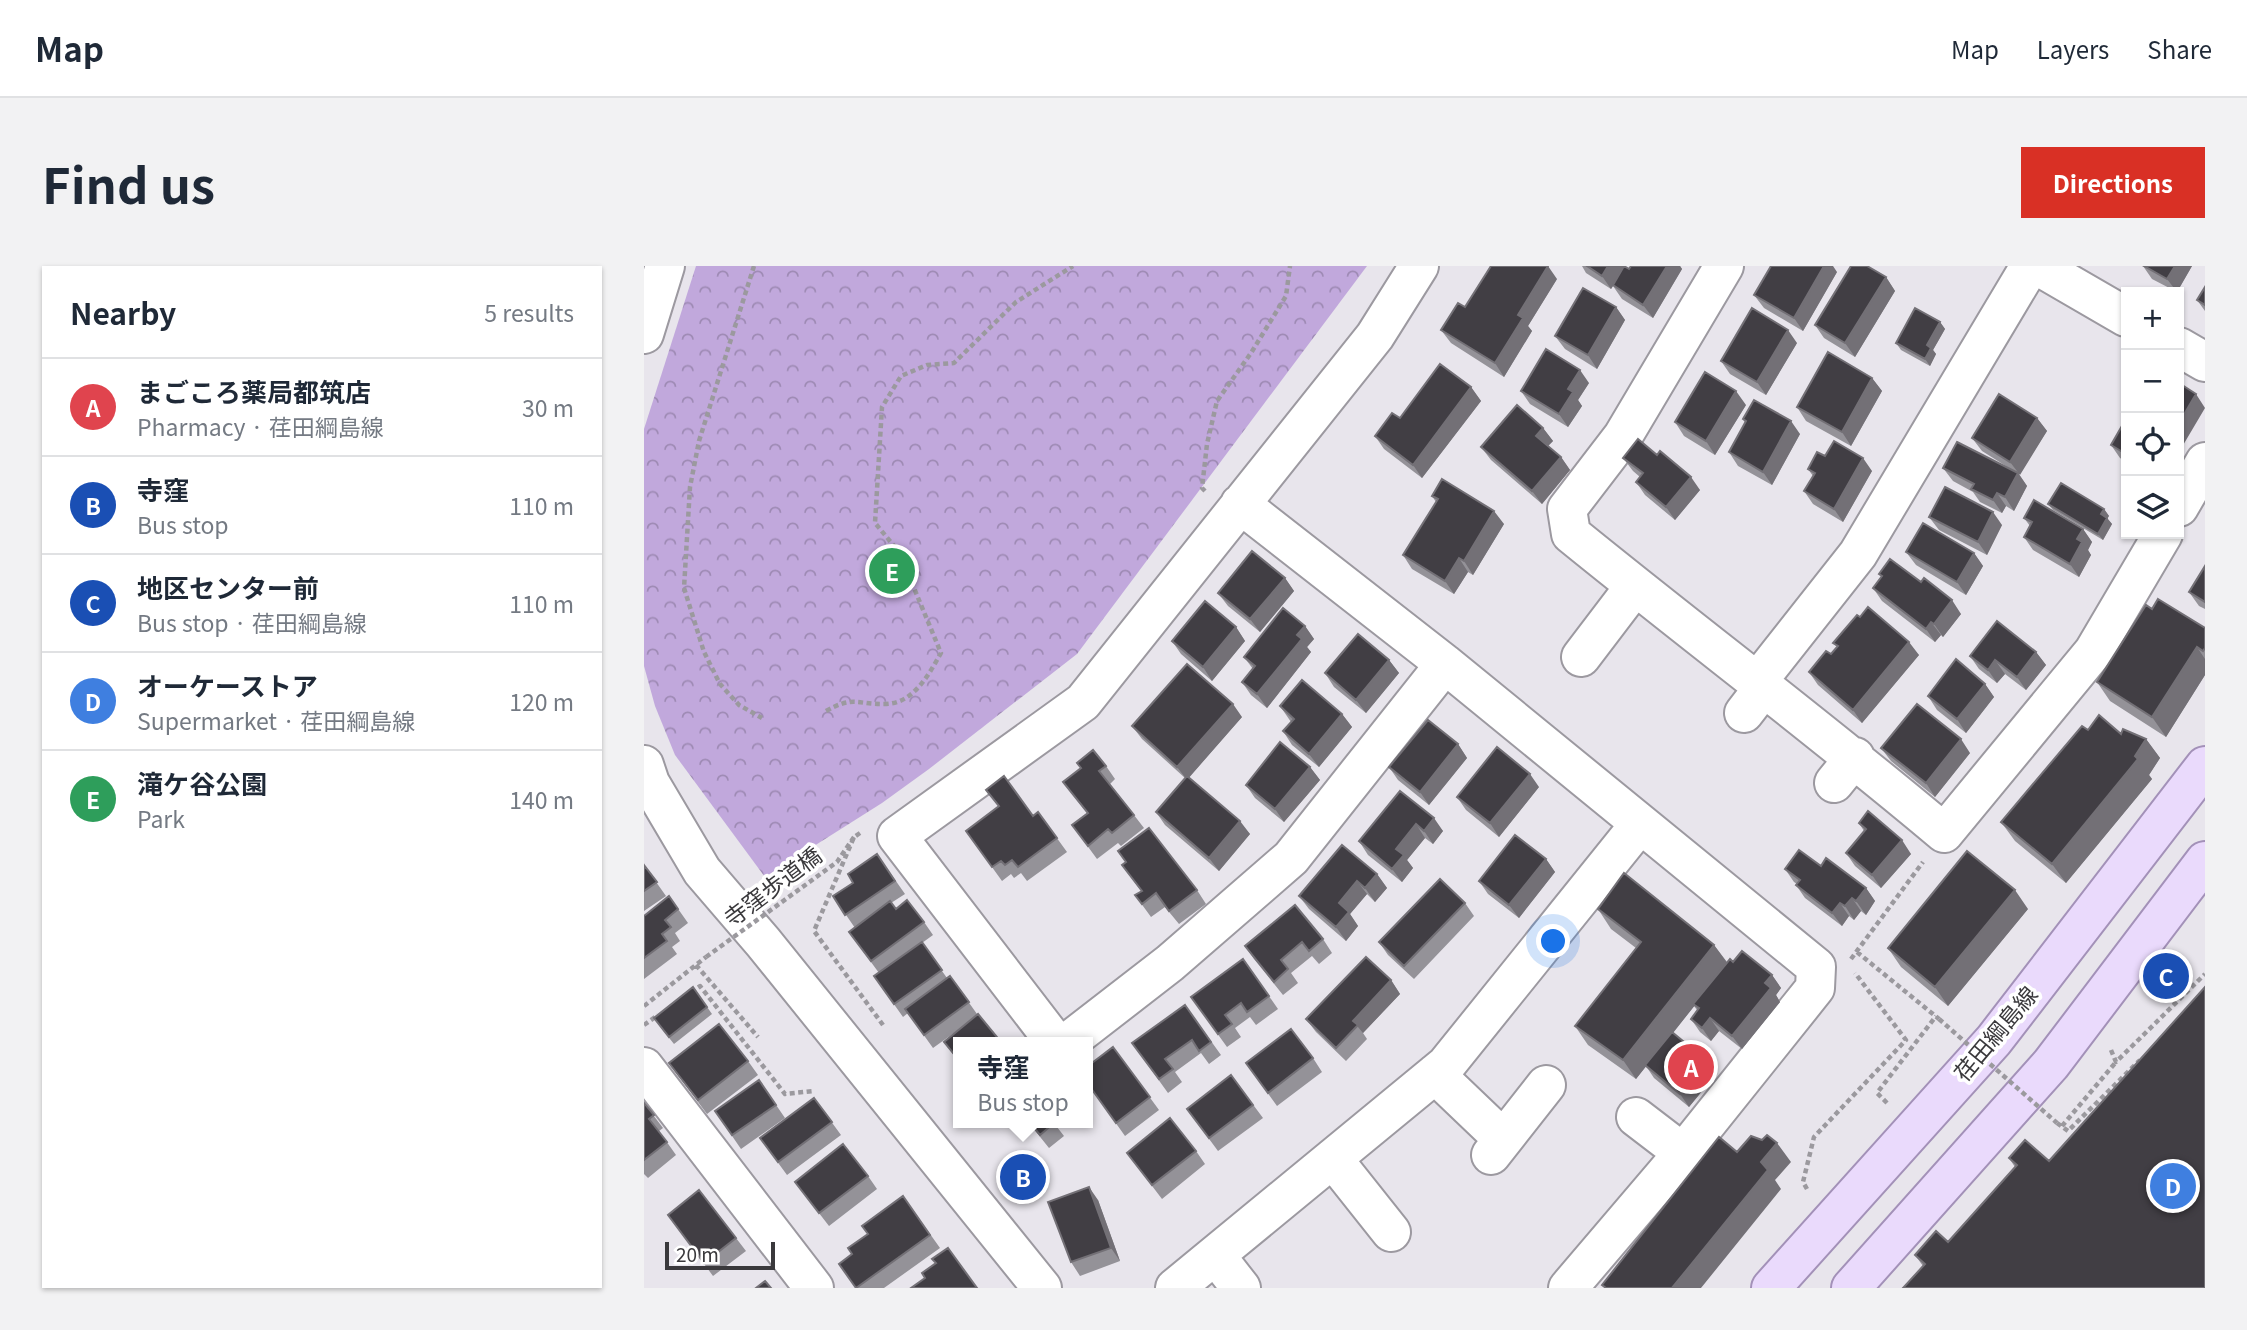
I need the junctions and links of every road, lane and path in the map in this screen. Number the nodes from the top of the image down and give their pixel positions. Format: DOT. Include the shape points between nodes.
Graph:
graph roads {
  1 [pos="665,266"];
  2 [pos="754,266"];
  3 [pos="1073,266"];
  4 [pos="1290,266"];
  5 [pos="1419,266"];
  6 [pos="1724,266"];
  7 [pos="2031,266"];
  8 [pos="2038,266"];
  9 [pos="2121,314"];
  10 [pos="644,334"];
  11 [pos="2184,350"];
  12 [pos="2205,362"];
  13 [pos="2205,462"];
  14 [pos="2184,498"];
  15 [pos="1224,499"];
  16 [pos="2160,539"];
  17 [pos="1635,586"];
  18 [pos="1581,657"];
  19 [pos="1445,664"];
  20 [pos="1755,694"];
  21 [pos="826,711"];
  22 [pos="762,718"];
  23 [pos="644,765"];
  24 [pos="2205,766"];
  25 [pos="1640,824"];
  26 [pos="1944,833"];
  27 [pos="2205,861"];
  28 [pos="1857,952"];
  29 [pos="696,965"];
  30 [pos="2205,974"];
  31 [pos="689,993"];
  32 [pos="644,1006"];
  33 [pos="666,1009"];
  34 [pos="1937,1018"];
  35 [pos="644,1025"];
  36 [pos="885,1029"];
  37 [pos="758,1037"];
  38 [pos="1051,1037"];
  39 [pos="1074,1037"];
  40 [pos="1898,1048"];
  41 [pos="2111,1050"];
  42 [pos="2146,1053"];
  43 [pos="1907,1054"];
  44 [pos="2116,1062"];
  45 [pos="644,1067"];
  46 [pos="1435,1074"];
  47 [pos="1546,1085"];
  48 [pos="813,1091"];
  49 [pos="1877,1093"];
  50 [pos="1636,1117"];
  51 [pos="2060,1125"];
  52 [pos="1683,1153"];
  53 [pos="1333,1159"];
  54 [pos="1807,1189"];
  55 [pos="1391,1232"];
  56 [pos="1216,1256"];
  57 [pos="814,1288"];
  58 [pos="1042,1288"];
  59 [pos="1175,1288"];
  60 [pos="1241,1288"];
  61 [pos="1568,1288"];
  62 [pos="1771,1288"];
  63 [pos="1852,1288"];
  1 -- 10 [label="street"];
  2 -- 22 [label="path" via="698,441 690,487 684,588 704,652 720,684 739,705"];
  3 -- 21 [label="path" via="1016,302 954,363 927,365 901,376 882,407 875,523 899,552 941,653 923,683 903,700 842,702"];
  4 -- 15 [label="path" via="1286,296 1217,401 1202,488"];
  5 -- 15 [label="street" via="1375,336"];
  6 -- 17 [label="street" via="1623,436 1567,509 1571,534"];
  7 -- 20 [label="street" via="1858,554"];
  8 -- 9 [label="street"];
  11 -- 12 [label="street"];
  13 -- 14 [label="street"];
  15 -- 19 [label="street"];
  15 -- 38 [label="street" via="1083,702 897,836"];
  16 -- 26 [label="street" via="2094,651"];
  17 -- 18 [label="street"];
  17 -- 20 [label="street"];
  19 -- 25 [label="street"];
  19 -- 39 [label="street" via="1291,858 1170,963"];
  20 -- 26 [label="street" via="1844,770"];
  23 -- 58 [label="street" via="649,783 702,871"];
  24 -- 62 [label="main road, 荏田綱島線" via="1994,1040"];
  25 -- 46 [label="street"];
  25 -- 52 [label="street" via="1816,967 1808,1013 1753,1084"];
  26 -- 28 [label="path"];
  27 -- 63 [label="main road" via="2051,1064"];
  28 -- 34 [label="path"];
  28 -- 40 [label="path" via="1848,964 1906,1040"];
  29 -- 32 [label="path, 寺窪歩道橋"];
  29 -- 36 [label="path, 寺窪歩道橋, bridge" via="837,862 854,838 814,931"];
  29 -- 37 [label="path"];
  30 -- 44 [label="path"];
  31 -- 48 [label="path" via="700,986 785,1094"];
  33 -- 35 [label="path"];
  34 -- 43 [label="path"];
  34 -- 51 [label="path, bridge"];
  40 -- 43 [label="path"];
  40 -- 54 [label="path" via="1814,1137 1803,1182"];
  41 -- 44 [label="path"];
  42 -- 51 [label="path" via="2068,1131"];
  43 -- 49 [label="path"];
  44 -- 51 [label="path"];
  45 -- 57 [label="street"];
  46 -- 47 [label="street" via="1497,1147"];
  46 -- 53 [label="street"];
  50 -- 52 [label="street"];
  52 -- 61 [label="street"];
  53 -- 55 [label="street"];
  53 -- 56 [label="street"];
  56 -- 59 [label="street"];
  56 -- 60 [label="street"];
}
